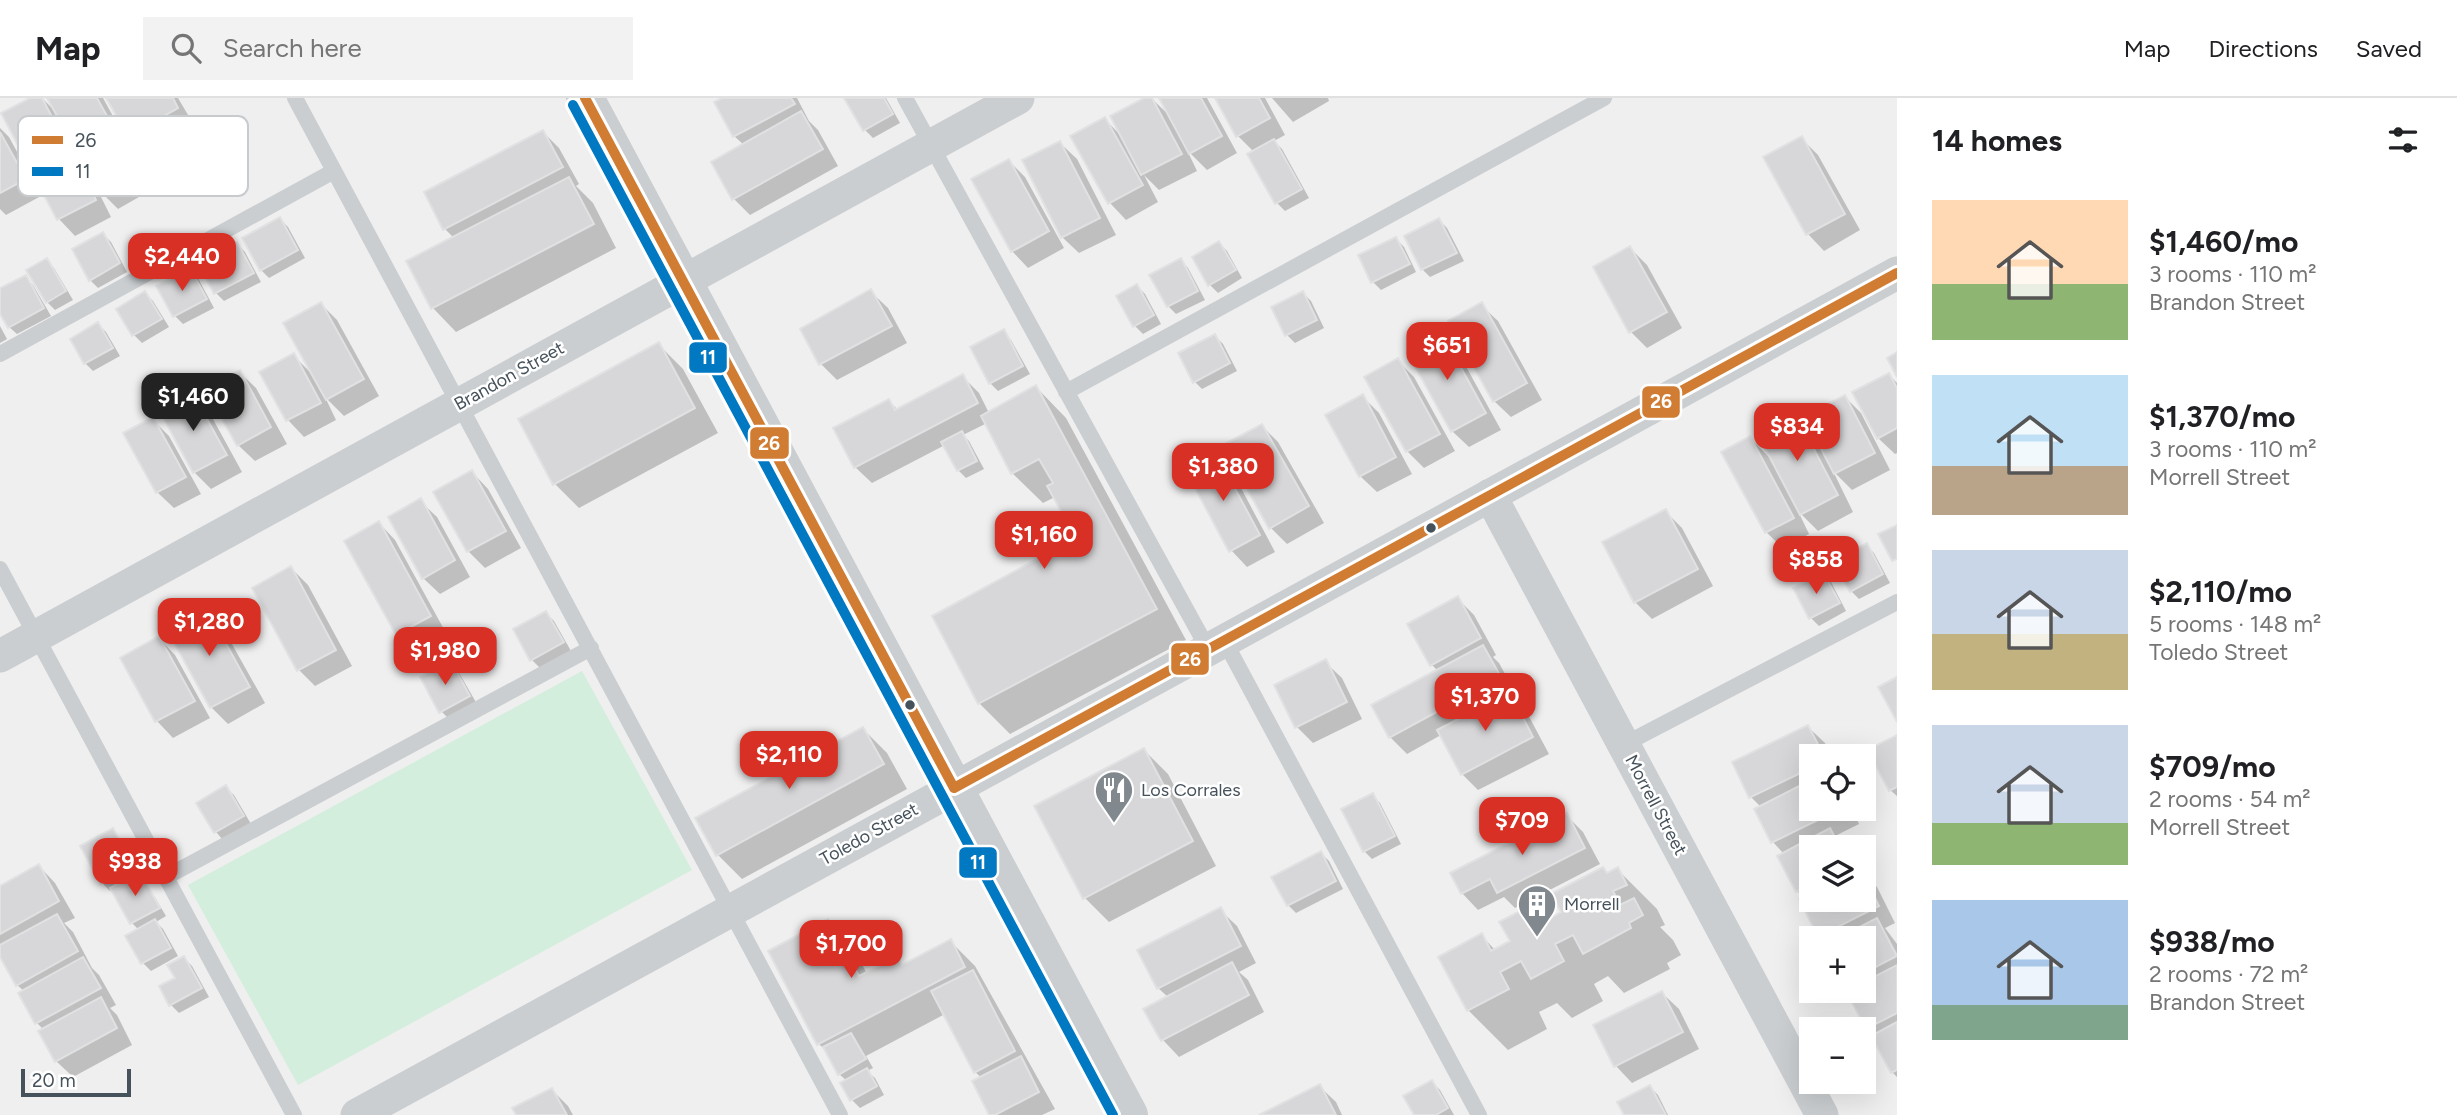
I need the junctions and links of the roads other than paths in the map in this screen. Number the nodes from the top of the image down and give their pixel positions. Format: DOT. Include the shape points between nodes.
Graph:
graph roads {
  1 [pos="295,98"];
  2 [pos="585,98"];
  3 [pos="905,98"];
  4 [pos="1018,98"];
  5 [pos="1604,98"];
  6 [pos="930,146"];
  7 [pos="334,171"];
  8 [pos="1897,273"];
  9 [pos="682,281"];
  10 [pos="0,354"];
  11 [pos="1066,392"];
  12 [pos="460,403"];
  13 [pos="1490,495"];
  14 [pos="0,569"];
  15 [pos="1897,602"];
  16 [pos="37,635"];
  17 [pos="1216,645"];
  18 [pos="591,648"];
  19 [pos="0,656"];
  20 [pos="1623,745"];
  21 [pos="954,788"];
  22 [pos="166,877"];
  23 [pos="732,909"];
  24 [pos="293,1115"];
  25 [pos="357,1115"];
  26 [pos="840,1115"];
  27 [pos="1129,1115"];
  28 [pos="1479,1115"];
  29 [pos="1822,1115"];
  1 -- 7 [label="lane"];
  2 -- 9 [label="street"];
  3 -- 6 [label="lane"];
  4 -- 6 [label="street, Brandon Street"];
  5 -- 11 [label="lane"];
  6 -- 9 [label="street, Brandon Street"];
  6 -- 11 [label="lane"];
  7 -- 10 [label="lane"];
  7 -- 12 [label="lane"];
  8 -- 13 [label="street, Toledo Street"];
  9 -- 12 [label="street, Brandon Street"];
  9 -- 21 [label="street"];
  11 -- 17 [label="lane"];
  12 -- 16 [label="street, Brandon Street"];
  12 -- 18 [label="lane"];
  13 -- 17 [label="street, Toledo Street"];
  13 -- 20 [label="street, Morrell Street"];
  14 -- 16 [label="lane"];
  15 -- 20 [label="lane"];
  16 -- 19 [label="street, Brandon Street"];
  16 -- 22 [label="lane"];
  17 -- 21 [label="street, Toledo Street"];
  17 -- 28 [label="lane"];
  18 -- 22 [label="lane"];
  18 -- 23 [label="lane"];
  20 -- 29 [label="street, Morrell Street"];
  21 -- 23 [label="street, Toledo Street"];
  21 -- 27 [label="street"];
  22 -- 24 [label="lane"];
  23 -- 25 [label="street, Toledo Street"];
  23 -- 26 [label="lane"];
}
